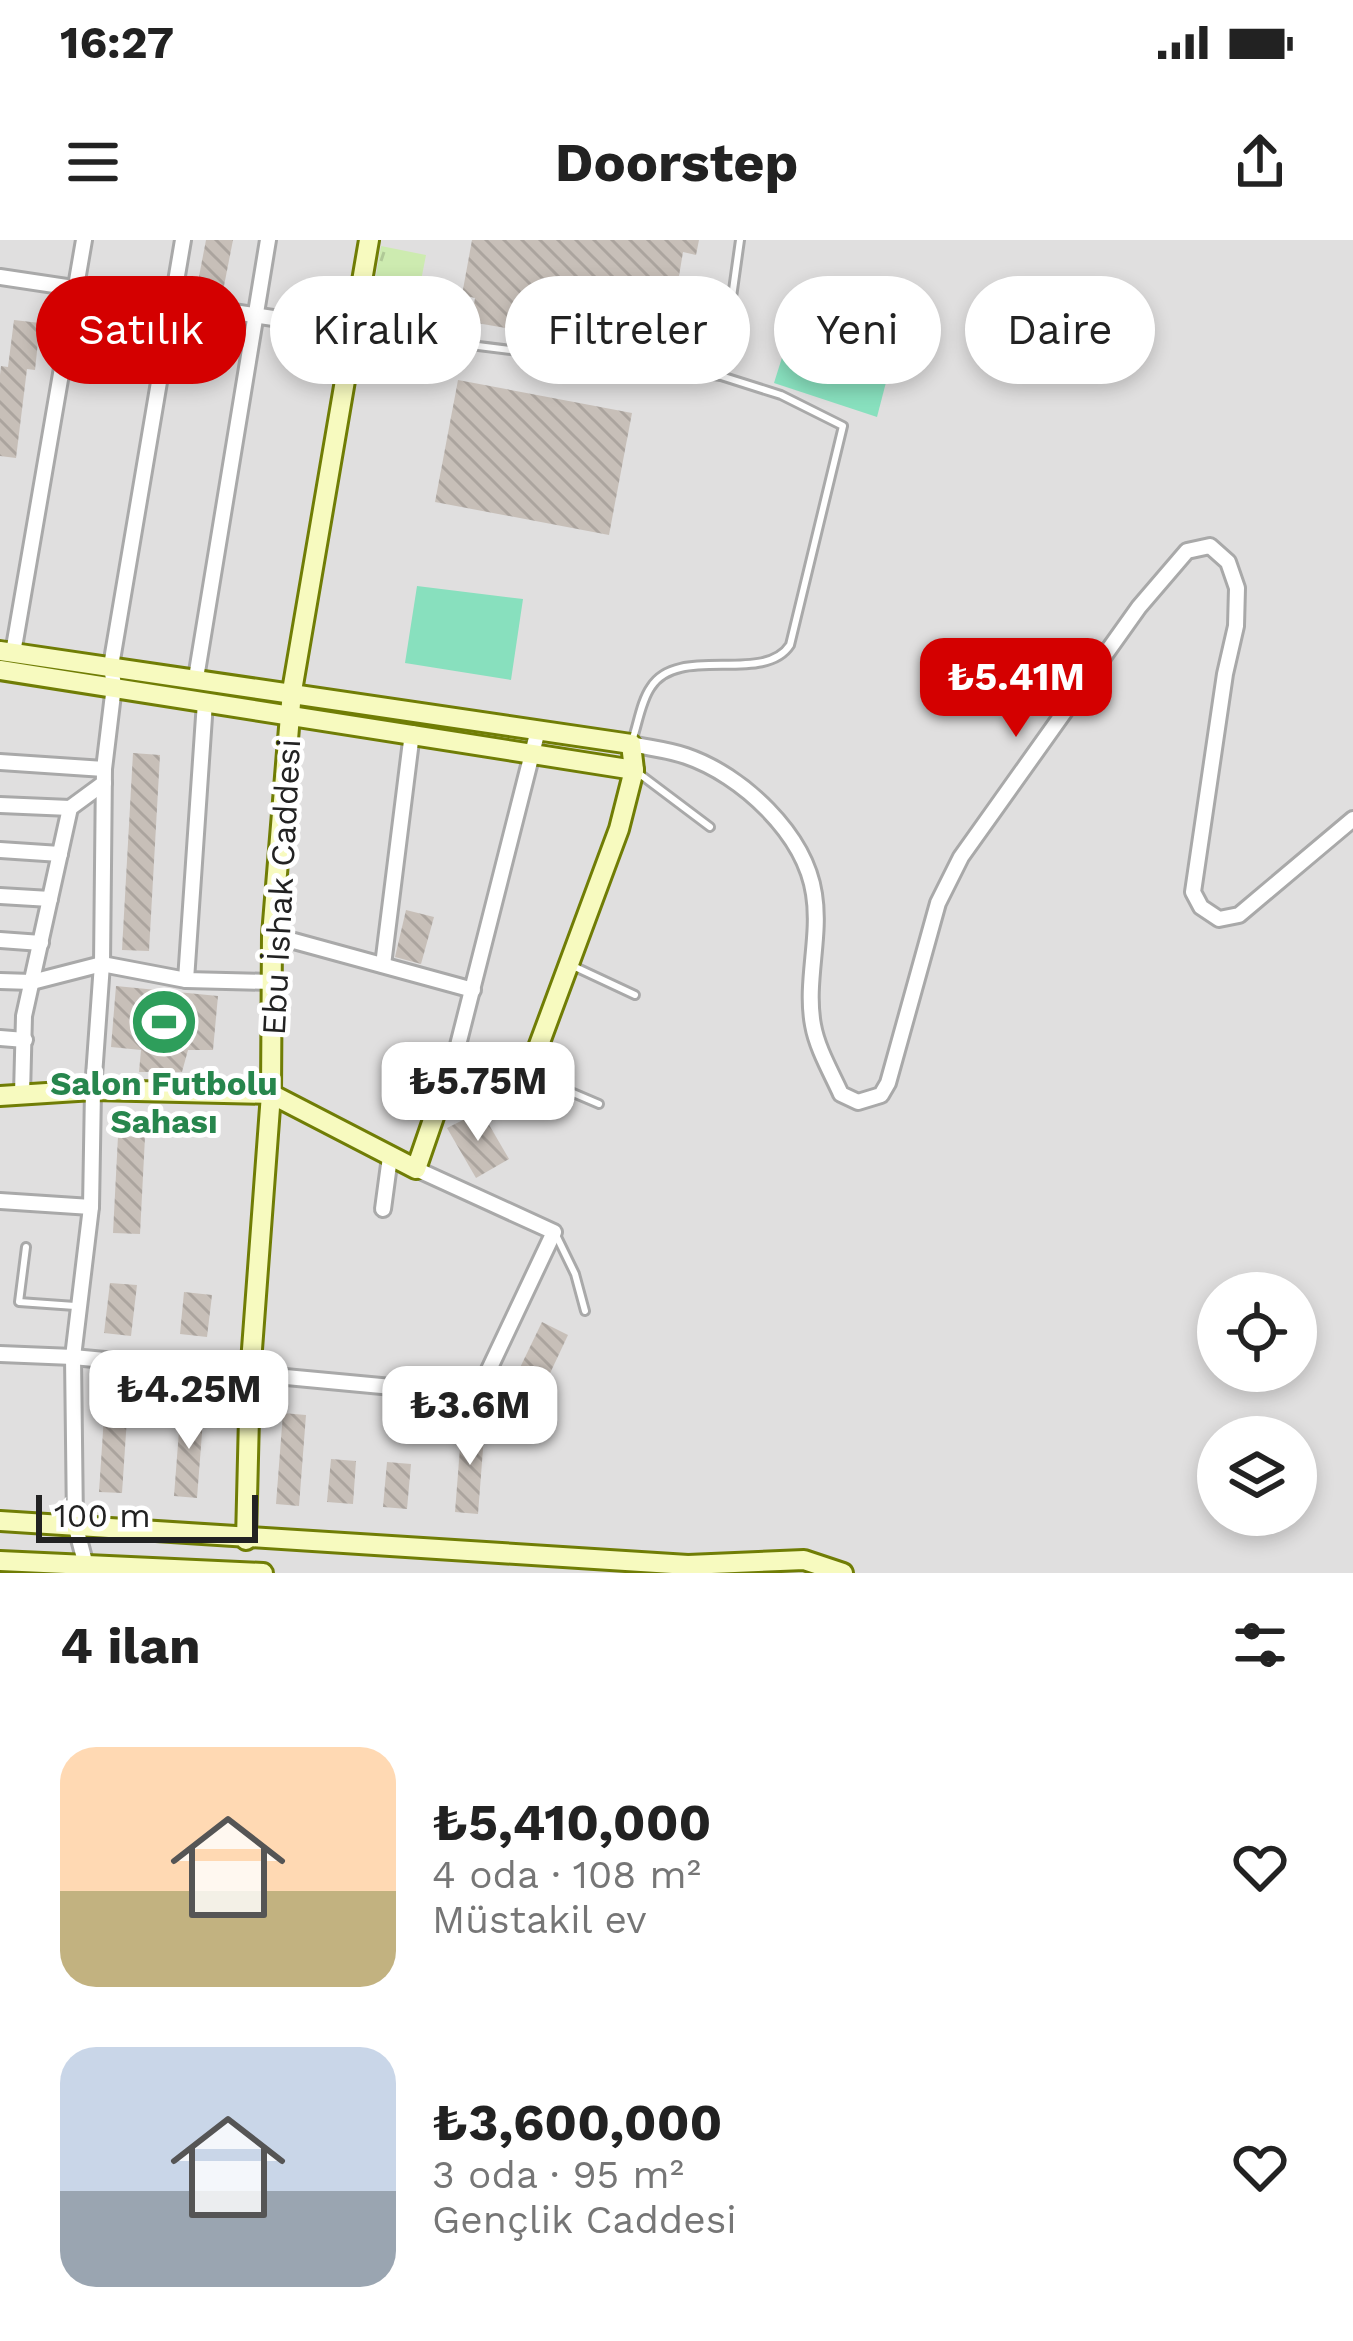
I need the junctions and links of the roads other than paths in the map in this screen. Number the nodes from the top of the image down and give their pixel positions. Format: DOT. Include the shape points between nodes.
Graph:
graph roads {
  1 [pos="84,240"];
  2 [pos="183,240"];
  3 [pos="268,240"];
  4 [pos="369,240"];
  5 [pos="740,240"];
  6 [pos="77,276"];
  7 [pos="177,276"];
  8 [pos="363,276"];
  9 [pos="735,276"];
  10 [pos="0,277"];
  11 [pos="36,282"];
  12 [pos="246,316"];
  13 [pos="254,317"];
  14 [pos="270,319"];
  15 [pos="57,384"];
  16 [pos="160,384"];
  17 [pos="344,384"];
  18 [pos="746,384"];
  19 [pos="7,652"];
  20 [pos="0,670"];
  21 [pos="112,676"];
  22 [pos="196,678"];
  23 [pos="292,691"];
  24 [pos="205,702"];
  25 [pos="291,716"];
  26 [pos="538,730"];
  27 [pos="412,733"];
  28 [pos="631,744"];
  29 [pos="534,752"];
  30 [pos="0,762"];
  31 [pos="634,770"];
  32 [pos="104,776"];
  33 [pos="0,806"];
  34 [pos="70,808"];
  35 [pos="1353,819"];
  36 [pos="710,827"];
  37 [pos="0,850"];
  38 [pos="60,854"];
  39 [pos="0,896"];
  40 [pos="50,899"];
  41 [pos="272,935"];
  42 [pos="0,940"];
  43 [pos="40,944"];
  44 [pos="102,964"];
  45 [pos="570,964"];
  46 [pos="383,965"];
  47 [pos="186,980"];
  48 [pos="0,981"];
  49 [pos="32,982"];
  50 [pos="272,982"];
  51 [pos="473,990"];
  52 [pos="635,995"];
  53 [pos="0,1038"];
  54 [pos="25,1040"];
  55 [pos="456,1053"];
  56 [pos="526,1073"];
  57 [pos="93,1090"];
  58 [pos="22,1094"];
  59 [pos="272,1094"];
  60 [pos="0,1096"];
  61 [pos="599,1104"];
  62 [pos="390,1156"];
  63 [pos="416,1169"];
  64 [pos="0,1201"];
  65 [pos="91,1207"];
  66 [pos="383,1209"];
  67 [pos="554,1232"];
  68 [pos="26,1247"];
  69 [pos="79,1306"];
  70 [pos="585,1311"];
  71 [pos="0,1354"];
  72 [pos="73,1357"];
  73 [pos="250,1376"];
  74 [pos="0,1521"];
  75 [pos="75,1524"];
  76 [pos="246,1540"];
  77 [pos="0,1561"];
  78 [pos="688,1569"];
  79 [pos="88,1570"];
  80 [pos="263,1573"];
  81 [pos="843,1573"];
  1 -- 6 [label="street"];
  2 -- 7 [label="street"];
  3 -- 13 [label="street"];
  4 -- 8 [label="street, Ebu İshak Caddesi"];
  5 -- 9 [label="lane"];
  10 -- 11 [label="street"];
  12 -- 13 [label="street"];
  13 -- 14 [label="street"];
  13 -- 22 [label="street"];
  15 -- 19 [label="street"];
  16 -- 21 [label="street"];
  17 -- 23 [label="street, Ebu İshak Caddesi"];
  18 -- 28 [label="lane" via="843,426 790,645 773,662 660,677"];
  19 -- 21 [label="street"];
  20 -- 21 [label="street"];
  21 -- 22 [label="street"];
  21 -- 24 [label="street"];
  21 -- 32 [label="street"];
  22 -- 23 [label="street"];
  23 -- 25 [label="street, Ebu İshak Caddesi"];
  23 -- 26 [label="street"];
  24 -- 25 [label="street"];
  24 -- 47 [label="street"];
  25 -- 27 [label="street"];
  25 -- 41 [label="street, Ebu İshak Caddesi"];
  26 -- 28 [label="street"];
  26 -- 29 [label="street"];
  27 -- 29 [label="street"];
  27 -- 46 [label="street"];
  28 -- 31 [label="street"];
  28 -- 35 [label="street" via="724,773 798,851 816,910 813,1025 841,1094 858,1102 881,1095 888,1083 938,903 961,857 1187,551 1210,546 1228,562 1238,588 1192,892 1201,907 1219,919 1239,915"];
  29 -- 31 [label="street"];
  29 -- 51 [label="street"];
  30 -- 32 [label="street"];
  31 -- 36 [label="lane"];
  31 -- 45 [label="street"];
  32 -- 34 [label="street"];
  32 -- 44 [label="street"];
  33 -- 34 [label="street"];
  34 -- 38 [label="street"];
  37 -- 38 [label="street"];
  38 -- 40 [label="street"];
  39 -- 40 [label="street"];
  40 -- 43 [label="street"];
  41 -- 46 [label="street"];
  41 -- 50 [label="street, Ebu İshak Caddesi"];
  42 -- 43 [label="street"];
  43 -- 49 [label="street"];
  44 -- 47 [label="street"];
  44 -- 49 [label="street"];
  44 -- 57 [label="street"];
  45 -- 52 [label="lane"];
  45 -- 56 [label="street"];
  46 -- 51 [label="street"];
  47 -- 50 [label="street"];
  48 -- 49 [label="street"];
  49 -- 54 [label="street"];
  50 -- 59 [label="street, Ebu İshak Caddesi"];
  51 -- 55 [label="street"];
  53 -- 54 [label="street"];
  54 -- 58 [label="street"];
  55 -- 56 [label="street"];
  55 -- 63 [label="street"];
  56 -- 61 [label="lane"];
  57 -- 58 [label="street"];
  57 -- 59 [label="street"];
  57 -- 65 [label="street"];
  58 -- 60 [label="street"];
  59 -- 62 [label="street"];
  59 -- 73 [label="street, Ebu İshak Caddesi"];
  62 -- 63 [label="street"];
  62 -- 66 [label="street"];
  63 -- 67 [label="street"];
  64 -- 65 [label="street"];
  65 -- 69 [label="street"];
  67 -- 70 [label="lane"];
  67 -- 73 [label="street" via="477,1395"];
  68 -- 69 [label="lane" via="20,1303"];
  69 -- 72 [label="street"];
  71 -- 72 [label="street"];
  72 -- 73 [label="street"];
  72 -- 75 [label="street"];
  73 -- 76 [label="street, Ebu İshak Caddesi"];
  74 -- 75 [label="street"];
  75 -- 76 [label="street"];
  75 -- 79 [label="street"];
  76 -- 78 [label="street"];
  77 -- 79 [label="street"];
  78 -- 81 [label="street" via="804,1560"];
  79 -- 80 [label="street"];
}
